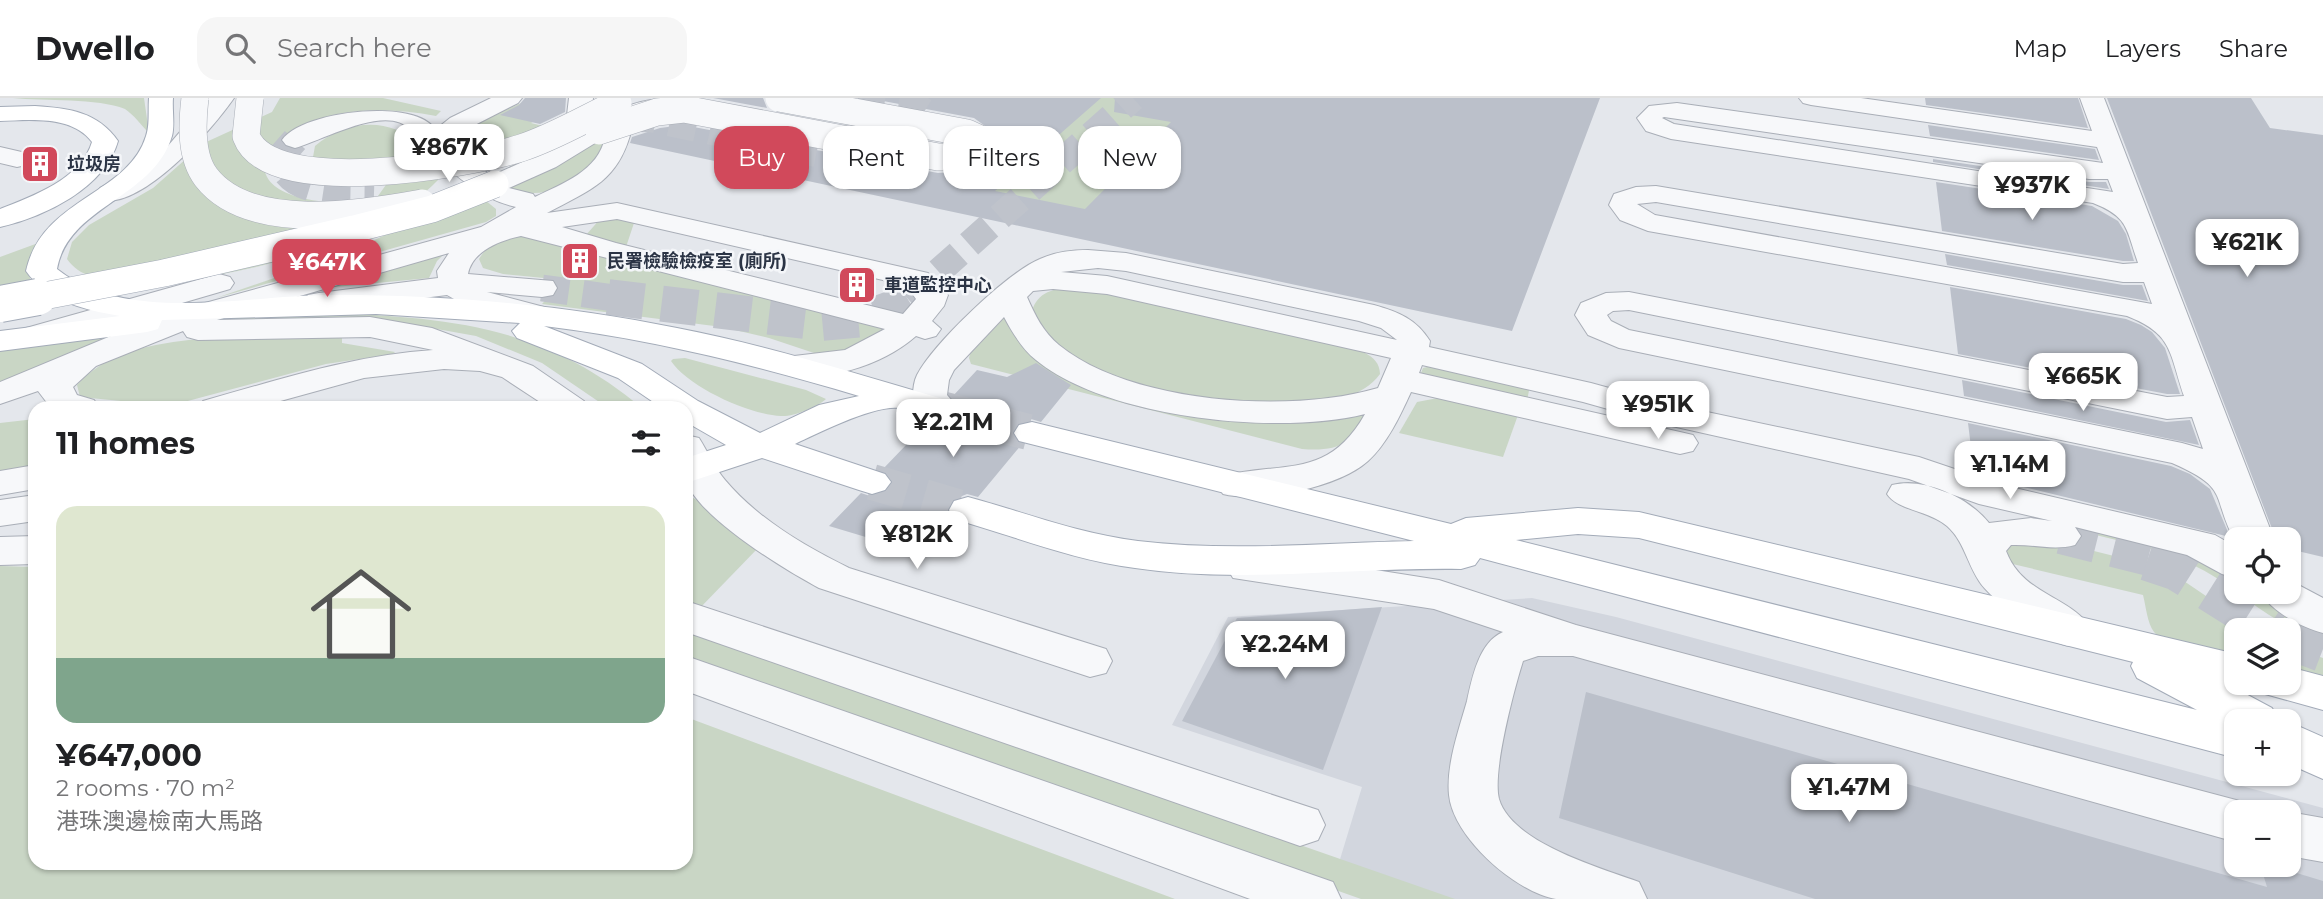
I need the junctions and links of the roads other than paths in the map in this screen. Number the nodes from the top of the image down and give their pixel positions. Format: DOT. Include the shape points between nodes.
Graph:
graph roads {
  1 [pos="161,98"];
  2 [pos="195,98"];
  3 [pos="222,98"];
  4 [pos="250,98"];
  5 [pos="510,98"];
  6 [pos="581,98"];
  7 [pos="630,98"];
  8 [pos="649,98"];
  9 [pos="666,98"];
  10 [pos="779,98"];
  11 [pos="1811,98"];
  12 [pos="1895,98"];
  13 [pos="2092,98"];
  14 [pos="1976,99"];
  15 [pos="471,107"];
  16 [pos="0,114"];
  17 [pos="566,129"];
  18 [pos="599,131"];
  19 [pos="295,140"];
  20 [pos="440,146"];
  21 [pos="2111,153"];
  22 [pos="495,184"];
  23 [pos="103,198"];
  24 [pos="553,200"];
  25 [pos="426,207"];
  26 [pos="2133,213"];
  27 [pos="11,225"];
  28 [pos="365,230"];
  29 [pos="502,230"];
  30 [pos="2153,266"];
  31 [pos="57,286"];
  32 [pos="1018,290"];
  33 [pos="449,296"];
  34 [pos="542,302"];
  35 [pos="0,304"];
  36 [pos="207,304"];
  37 [pos="122,317"];
  38 [pos="909,325"];
  39 [pos="156,330"];
  40 [pos="972,330"];
  41 [pos="2177,331"];
  42 [pos="0,333"];
  43 [pos="33,337"];
  44 [pos="0,341"];
  45 [pos="88,357"];
  46 [pos="789,365"];
  47 [pos="514,370"];
  48 [pos="630,371"];
  49 [pos="1400,376"];
  50 [pos="0,394"];
  51 [pos="900,397"];
  52 [pos="2201,397"];
  53 [pos="64,401"];
  54 [pos="241,401"];
  55 [pos="561,401"];
  56 [pos="672,401"];
  57 [pos="1568,403"];
  58 [pos="940,408"];
  59 [pos="28,409"];
  60 [pos="0,414"];
  61 [pos="693,414"];
  62 [pos="1032,433"];
  63 [pos="763,445"];
  64 [pos="693,461"];
  65 [pos="693,468"];
  66 [pos="1919,469"];
  67 [pos="28,478"];
  68 [pos="872,482"];
  69 [pos="0,483"];
  70 [pos="1236,485"];
  71 [pos="2233,485"];
  72 [pos="28,509"];
  73 [pos="968,510"];
  74 [pos="0,513"];
  75 [pos="2249,527"];
  76 [pos="1436,533"];
  77 [pos="1985,548"];
  78 [pos="28,550"];
  79 [pos="0,551"];
  80 [pos="2224,557"];
  81 [pos="1165,558"];
  82 [pos="1592,572"];
  83 [pos="2301,579"];
  84 [pos="2323,590"];
  85 [pos="2300,604"];
  86 [pos="693,618"];
  87 [pos="2323,618"];
  88 [pos="2070,629"];
  89 [pos="1573,640"];
  90 [pos="1090,661"];
  91 [pos="2224,668"];
  92 [pos="693,676"];
  93 [pos="2301,687"];
  94 [pos="2323,693"];
  95 [pos="2234,709"];
  96 [pos="2224,737"];
  97 [pos="2301,748"];
  98 [pos="2301,755"];
  99 [pos="2323,760"];
  100 [pos="2224,818"];
  101 [pos="1300,825"];
  102 [pos="2301,836"];
  103 [pos="2323,840"];
  104 [pos="1314,899"];
  105 [pos="1620,899"];
  1 -- 23 [label="main road" via="159,137 152,150 125,183"];
  2 -- 22 [label="street, bridge" via="194,141 205,175 229,197 247,205 299,215 356,212 415,204"];
  3 -- 23 [label="street" via="176,152"];
  4 -- 7 [label="street, bridge" via="245,131 253,149 285,164 353,173 416,170 496,155 546,138"];
  5 -- 20 [label="street" via="451,129 440,138"];
  6 -- 17 [label="street" via="580,117"];
  8 -- 18 [label="street, bridge"];
  9 -- 24 [label="street" via="619,127 616,145 604,165"];
  10 -- 18 [label="street, bridge" via="967,133 982,146 961,158 939,157 684,109 657,112"];
  11 -- 21 [label="street"];
  12 -- 14 [label="street" via="1954,105"];
  13 -- 21 [label="street"];
  15 -- 20 [label="street" via="442,122"];
  16 -- 27 [label="main road" via="67,118 93,127 105,141 104,153 94,166"];
  18 -- 22 [label="street"];
  19 -- 20 [label="street" via="331,122 372,115 416,121"];
  20 -- 24 [label="street" via="497,193 524,200"];
  20 -- 25 [label="street" via="454,172 451,186"];
  21 -- 26 [label="street"];
  21 -- 26 [label="street" via="2108,171 2089,172 1677,110 1660,110 1648,118 1655,126 1671,131 2098,196"];
  22 -- 28 [label="main road, bridge"];
  23 -- 27 [label="main road"];
  23 -- 31 [label="main road" via="58,233 43,252 40,271"];
  24 -- 29 [label="street"];
  26 -- 30 [label="street"];
  28 -- 35 [label="main road, bridge"];
  28 -- 36 [label="street"];
  28 -- 42 [label="main road, bridge"];
  29 -- 33 [label="street" via="460,254 453,263"];
  29 -- 36 [label="street"];
  29 -- 38 [label="street" via="550,232"];
  29 -- 38 [label="street" via="617,211 903,275 917,279 932,295"];
  30 -- 41 [label="street"];
  30 -- 41 [label="street" via="2144,273 2123,273 1656,194 1636,195 1623,205 1630,214 1648,222 2134,309 2160,318"];
  31 -- 36 [label="street"];
  31 -- 37 [label="main road"];
  32 -- 40 [label="street"];
  32 -- 49 [label="street" via="1053,280 1098,283"];
  32 -- 49 [label="street" via="1024,324 1050,355 1093,377 1143,394 1222,410 1303,413 1368,405"];
  33 -- 34 [label="main road"];
  33 -- 36 [label="main road" via="377,304"];
  33 -- 48 [label="main road" via="500,321"];
  34 -- 46 [label="main road"];
  34 -- 48 [label="main road"];
  36 -- 37 [label="main road"];
  36 -- 39 [label="street"];
  37 -- 39 [label="street"];
  37 -- 43 [label="street"];
  38 -- 40 [label="street"];
  38 -- 46 [label="street" via="873,352 857,358"];
  39 -- 45 [label="street"];
  39 -- 47 [label="street" via="370,327 432,338"];
  40 -- 58 [label="street" via="934,374 930,396"];
  41 -- 52 [label="street"];
  43 -- 44 [label="main road"];
  45 -- 50 [label="street"];
  45 -- 53 [label="street" via="57,383 55,390"];
  46 -- 51 [label="main road"];
  47 -- 54 [label="street" via="448,359 404,363"];
  47 -- 55 [label="street"];
  48 -- 56 [label="main road"];
  49 -- 57 [label="street"];
  49 -- 70 [label="street" via="1365,443 1353,455 1334,466 1282,482"];
  51 -- 58 [label="main road"];
  51 -- 63 [label="main road" via="832,413"];
  52 -- 71 [label="street"];
  52 -- 71 [label="street" via="2191,407 2166,408 1629,301 1606,302 1592,310 1591,316 1599,328 1619,338 2182,454 2213,467"];
  57 -- 66 [label="street" via="1619,400"];
  57 -- 77 [label="street" via="1939,503 1969,524"];
  59 -- 60 [label="street"];
  61 -- 63 [label="main road" via="725,432"];
  62 -- 70 [label="main road"];
  63 -- 64 [label="street"];
  63 -- 68 [label="main road"];
  65 -- 90 [label="street" via="728,506 777,546 834,578"];
  66 -- 77 [label="street" via="1999,513 2060,536 2031,531 2000,533"];
  66 -- 80 [label="street" via="1993,495 2171,536"];
  67 -- 69 [label="street"];
  70 -- 76 [label="main road"];
  71 -- 75 [label="street"];
  72 -- 74 [label="street"];
  73 -- 81 [label="main road" via="1101,548"];
  76 -- 82 [label="main road"];
  76 -- 88 [label="main road" via="1578,522 1639,525"];
  77 -- 88 [label="street" via="1992,569 2006,586"];
  78 -- 79 [label="street"];
  81 -- 82 [label="main road" via="1459,555"];
  81 -- 89 [label="street" via="1409,589 1486,609"];
  82 -- 96 [label="main road"];
  83 -- 84 [label="street"];
  85 -- 87 [label="street"];
  86 -- 101 [label="street"];
  88 -- 91 [label="main road"];
  88 -- 95 [label="main road" via="2160,669"];
  89 -- 100 [label="street"];
  89 -- 105 [label="street" via="1542,640 1506,652 1497,669 1474,776 1474,796 1486,823 1506,846 1554,876"];
  92 -- 104 [label="street"];
  93 -- 94 [label="main road"];
  97 -- 99 [label="main road"];
  98 -- 99 [label="main road"];
  102 -- 103 [label="street"];
}
